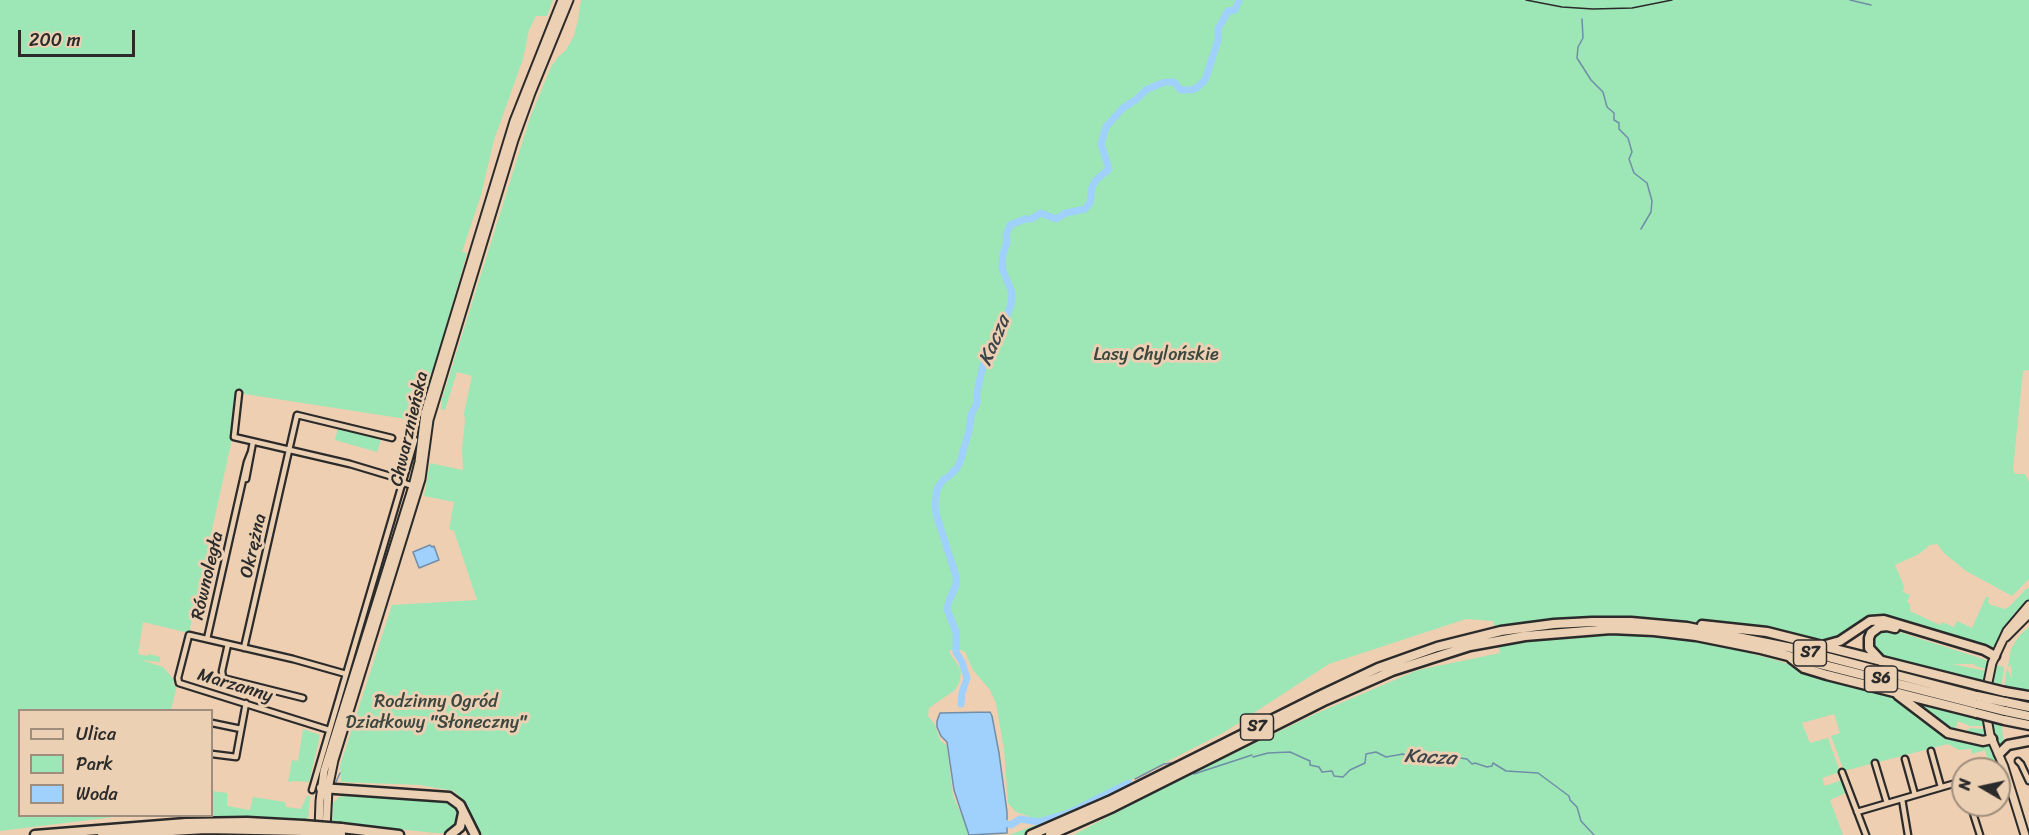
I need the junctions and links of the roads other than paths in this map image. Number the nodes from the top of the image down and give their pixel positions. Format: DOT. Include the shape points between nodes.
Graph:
graph roads {
  1 [pos="562,0"];
  2 [pos="569,0"];
  3 [pos="556,24"];
  4 [pos="239,393"];
  5 [pos="392,438"];
  6 [pos="415,440"];
  7 [pos="253,442"];
  8 [pos="290,450"];
  9 [pos="404,483"];
  10 [pos="416,487"];
  11 [pos="2029,605"];
  12 [pos="2029,614"];
  13 [pos="1654,624"];
  14 [pos="207,639"];
  15 [pos="2002,640"];
  16 [pos="228,644"];
  17 [pos="1820,646"];
  18 [pos="244,648"];
  19 [pos="1786,655"];
  20 [pos="1995,656"];
  21 [pos="1881,661"];
  22 [pos="346,675"];
  23 [pos="1893,692"];
  24 [pos="2029,696"];
  25 [pos="303,698"];
  26 [pos="246,703"];
  27 [pos="1977,704"];
  28 [pos="2029,705"];
  29 [pos="2005,709"];
  30 [pos="2029,716"];
  31 [pos="213,723"];
  32 [pos="2029,725"];
  33 [pos="241,729"];
  34 [pos="329,730"];
  35 [pos="1992,740"];
  36 [pos="2029,741"];
  37 [pos="1931,751"];
  38 [pos="213,754"];
  39 [pos="1999,754"];
  40 [pos="2000,757"];
  41 [pos="1905,759"];
  42 [pos="2018,761"];
  43 [pos="1875,763"];
  44 [pos="1842,772"];
  45 [pos="2029,781"];
  46 [pos="1951,784"];
  47 [pos="1941,787"];
  48 [pos="320,789"];
  49 [pos="1915,795"];
  50 [pos="2011,795"];
  51 [pos="1902,799"];
  52 [pos="1887,803"];
  53 [pos="464,812"];
  54 [pos="1857,812"];
  55 [pos="1974,817"];
  56 [pos="304,828"];
  57 [pos="343,832"];
  58 [pos="35,835"];
  59 [pos="102,835"];
  60 [pos="319,835"];
  61 [pos="327,835"];
  62 [pos="399,835"];
  63 [pos="450,835"];
  64 [pos="475,835"];
  65 [pos="1031,835"];
  66 [pos="1050,835"];
  67 [pos="1866,835"];
  68 [pos="1908,835"];
  69 [pos="1979,835"];
  70 [pos="2025,835"];
  1 -- 3 [label="main road, Chwarznieńska"];
  2 -- 3 [label="main road, Chwarznieńska"];
  3 -- 10 [label="main road, Chwarznieńska" via="507,142 425,413"];
  4 -- 7 [label="street" via="234,437"];
  5 -- 8 [label="street, Okrężna" via="300,415 296,417"];
  6 -- 9 [label="street, Chwarznieńska"];
  7 -- 8 [label="street"];
  7 -- 14 [label="street, Równoległa"];
  8 -- 9 [label="street" via="350,464"];
  8 -- 18 [label="street, Okrężna"];
  9 -- 10 [label="street"];
  9 -- 22 [label="street, Chwarznieńska"];
  10 -- 48 [label="main road, Chwarznieńska"];
  11 -- 15 [label="main road" via="2012,622"];
  12 -- 15 [label="main road"];
  13 -- 17 [label="highway" via="1734,627"];
  13 -- 27 [label="highway, S7" via="1739,636"];
  13 -- 65 [label="highway, S7" via="1554,624 1490,634 1418,653 1338,686 1109,801"];
  14 -- 16 [label="street"];
  14 -- 26 [label="street, Marzanny" via="189,635 178,682"];
  15 -- 20 [label="main road"];
  16 -- 18 [label="street"];
  16 -- 25 [label="street" via="223,678"];
  17 -- 20 [label="highway" via="1840,641 1870,621 1884,620"];
  17 -- 21 [label="highway"];
  18 -- 22 [label="street"];
  19 -- 23 [label="highway, S7" via="1811,670"];
  19 -- 27 [label="highway, S6"];
  19 -- 66 [label="highway, S7" via="1696,636 1620,629 1552,632 1470,646 1365,682"];
  20 -- 21 [label="highway" via="1887,626 1875,629 1869,638 1869,648"];
  20 -- 35 [label="main road" via="1985,699"];
  21 -- 24 [label="highway, bridge"];
  22 -- 34 [label="street, Chwarznieńska"];
  23 -- 27 [label="highway, S7"];
  23 -- 35 [label="highway" via="1948,733"];
  26 -- 33 [label="street"];
  26 -- 34 [label="street, Marzanny"];
  27 -- 29 [label="highway, S7, bridge"];
  27 -- 29 [label="highway, S7, bridge"];
  28 -- 29 [label="highway, S7"];
  29 -- 30 [label="highway"];
  29 -- 32 [label="highway, S7"];
  31 -- 33 [label="street"];
  33 -- 38 [label="street" via="236,757"];
  34 -- 48 [label="street, Chwarznieńska"];
  35 -- 39 [label="main road"];
  36 -- 39 [label="highway" via="2008,745"];
  37 -- 47 [label="street"];
  39 -- 40 [label="main road"];
  41 -- 49 [label="street"];
  42 -- 45 [label="street"];
  43 -- 52 [label="street"];
  44 -- 54 [label="street"];
  46 -- 47 [label="street"];
  47 -- 49 [label="street"];
  48 -- 53 [label="highway" via="446,796"];
  48 -- 60 [label="main road, Chwarznieńska"];
  48 -- 61 [label="main road, Chwarznieńska"];
  49 -- 51 [label="street"];
  50 -- 70 [label="main road"];
  51 -- 52 [label="street"];
  51 -- 68 [label="street"];
  52 -- 54 [label="street"];
  53 -- 63 [label="highway" via="460,826"];
  53 -- 64 [label="highway"];
  54 -- 67 [label="street"];
  55 -- 69 [label="street"];
  56 -- 57 [label="highway, bridge"];
  56 -- 58 [label="highway" via="248,822 186,823"];
  56 -- 59 [label="highway" via="187,829"];
  57 -- 62 [label="highway"];
}
